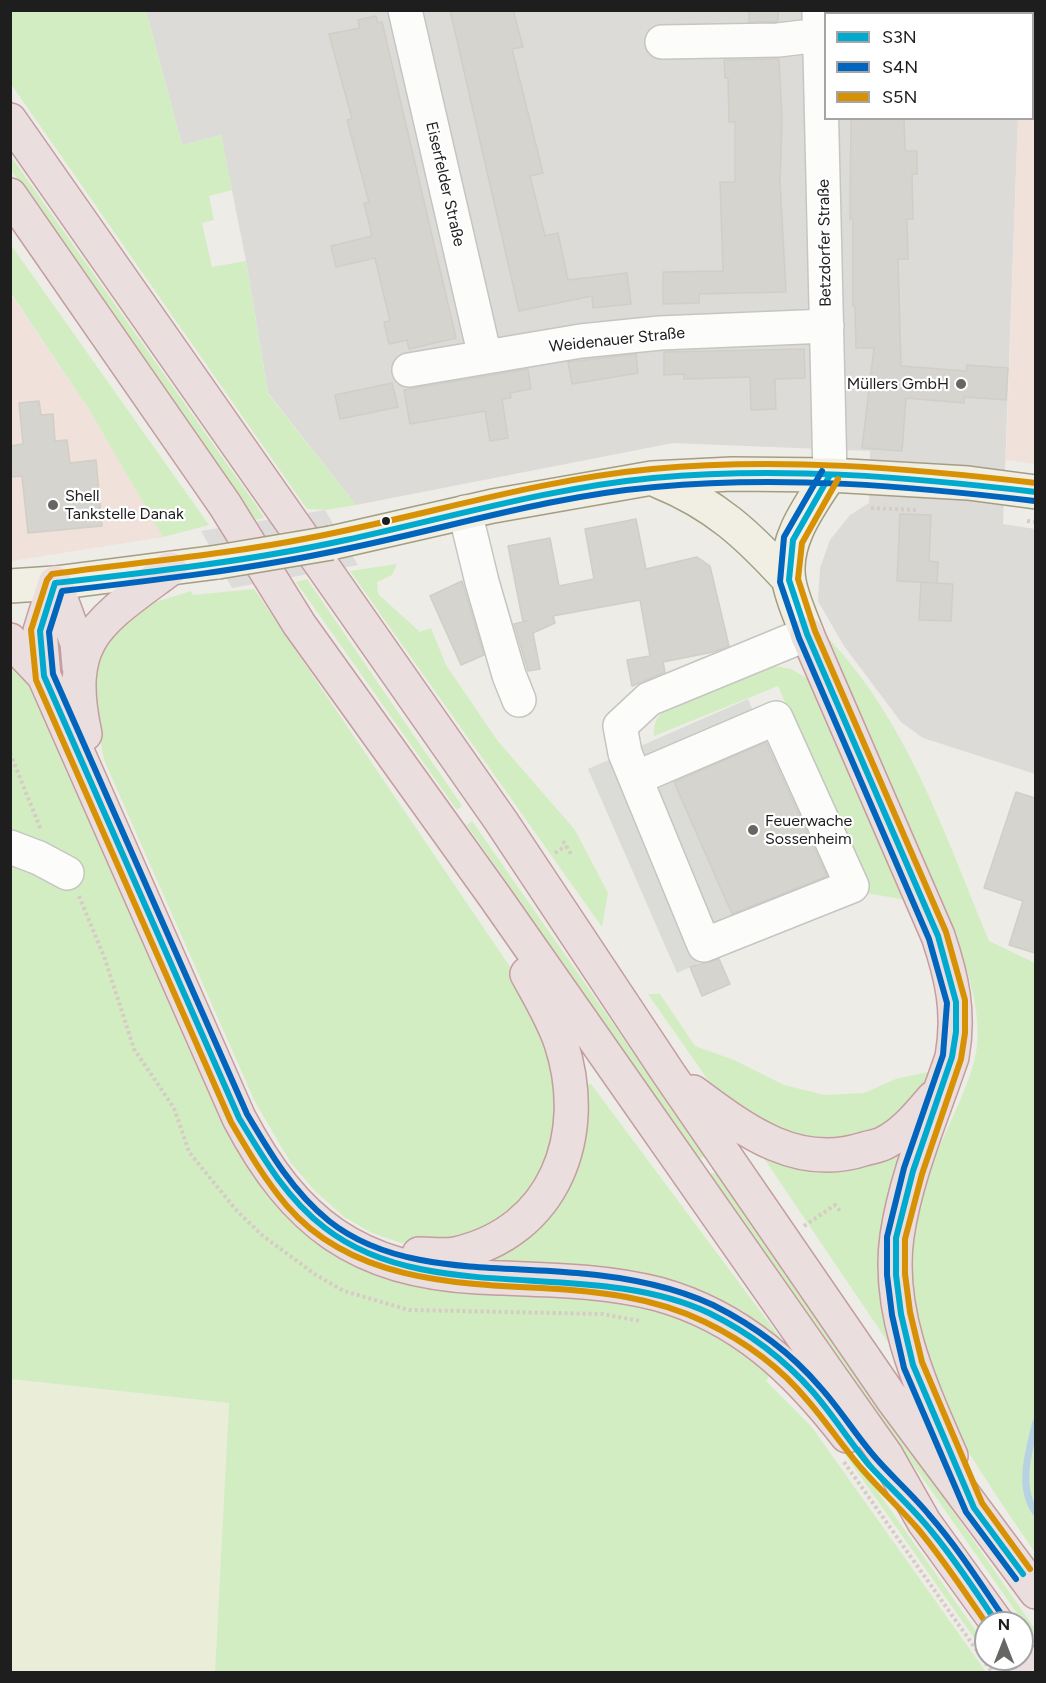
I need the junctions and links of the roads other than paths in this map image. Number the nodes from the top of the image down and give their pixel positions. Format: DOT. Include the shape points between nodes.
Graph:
graph roads {
  1 [pos="405,10"];
  2 [pos="819,23"];
  3 [pos="662,42"];
  4 [pos="10,120"];
  5 [pos="10,195"];
  6 [pos="827,326"];
  7 [pos="485,357"];
  8 [pos="409,370"];
  9 [pos="830,475"];
  10 [pos="652,478"];
  11 [pos="1030,506"];
  12 [pos="465,512"];
  13 [pos="170,570"];
  14 [pos="789,580"];
  15 [pos="55,584"];
  16 [pos="10,586"];
  17 [pos="807,634"];
  18 [pos="10,640"];
  19 [pos="79,667"];
  20 [pos="44,676"];
  21 [pos="519,700"];
  22 [pos="636,778"];
  23 [pos="10,847"];
  24 [pos="67,873"];
  25 [pos="495,897"];
  26 [pos="669,1074"];
  27 [pos="938,1092"];
  28 [pos="974,1508"];
  29 [pos="924,1522"];
  30 [pos="1035,1592"];
  31 [pos="988,1611"];
  1 -- 7 [label="street, Eiserfelder Straße"];
  2 -- 3 [label="street" via="778,40"];
  2 -- 6 [label="street, Betzdorfer Straße"];
  4 -- 26 [label="highway" via="501,821"];
  5 -- 25 [label="highway" via="225,505 299,624"];
  6 -- 7 [label="street, Weidenauer Straße" via="660,333"];
  6 -- 9 [label="street, Betzdorfer Straße"];
  7 -- 8 [label="street, Weidenauer Straße"];
  9 -- 10 [label="main road"];
  9 -- 11 [label="main road" via="968,483"];
  9 -- 14 [label="main road" via="793,540"];
  10 -- 12 [label="main road"];
  10 -- 14 [label="main road" via="715,509"];
  12 -- 13 [label="main road, bridge" via="343,541"];
  12 -- 21 [label="street" via="508,675"];
  13 -- 15 [label="main road"];
  13 -- 19 [label="highway" via="117,608 86,646"];
  14 -- 17 [label="main road"];
  15 -- 16 [label="main road"];
  15 -- 19 [label="highway" via="77,644"];
  15 -- 20 [label="highway" via="40,631"];
  17 -- 22 [label="street" via="649,699 620,726 625,753"];
  17 -- 27 [label="highway" via="950,972 956,1032 952,1057"];
  18 -- 20 [label="highway"];
  19 -- 25 [label="highway" via="78,699 86,736 161,914 258,1125 309,1198 340,1224 371,1242 412,1253 443,1254 486,1244 512,1231 536,1210 554,1185 567,1153 571,1113 561,1044 524,969"];
  20 -- 29 [label="highway" via="239,1118 274,1175 308,1216 352,1247 420,1270 571,1280 659,1294 695,1307 773,1354 812,1391 870,1465"];
  22 -- 22 [label="street" via="776,717 852,886 704,945"];
  23 -- 24 [label="street"];
  25 -- 29 [label="highway" via="879,1446"];
  26 -- 27 [label="highway" via="742,1130 810,1156 844,1156 885,1143 906,1127"];
  26 -- 28 [label="highway" via="893,1400"];
  27 -- 28 [label="highway" via="903,1203 896,1238 896,1275 913,1365"];
  28 -- 30 [label="highway"];
  29 -- 31 [label="highway"];
}
